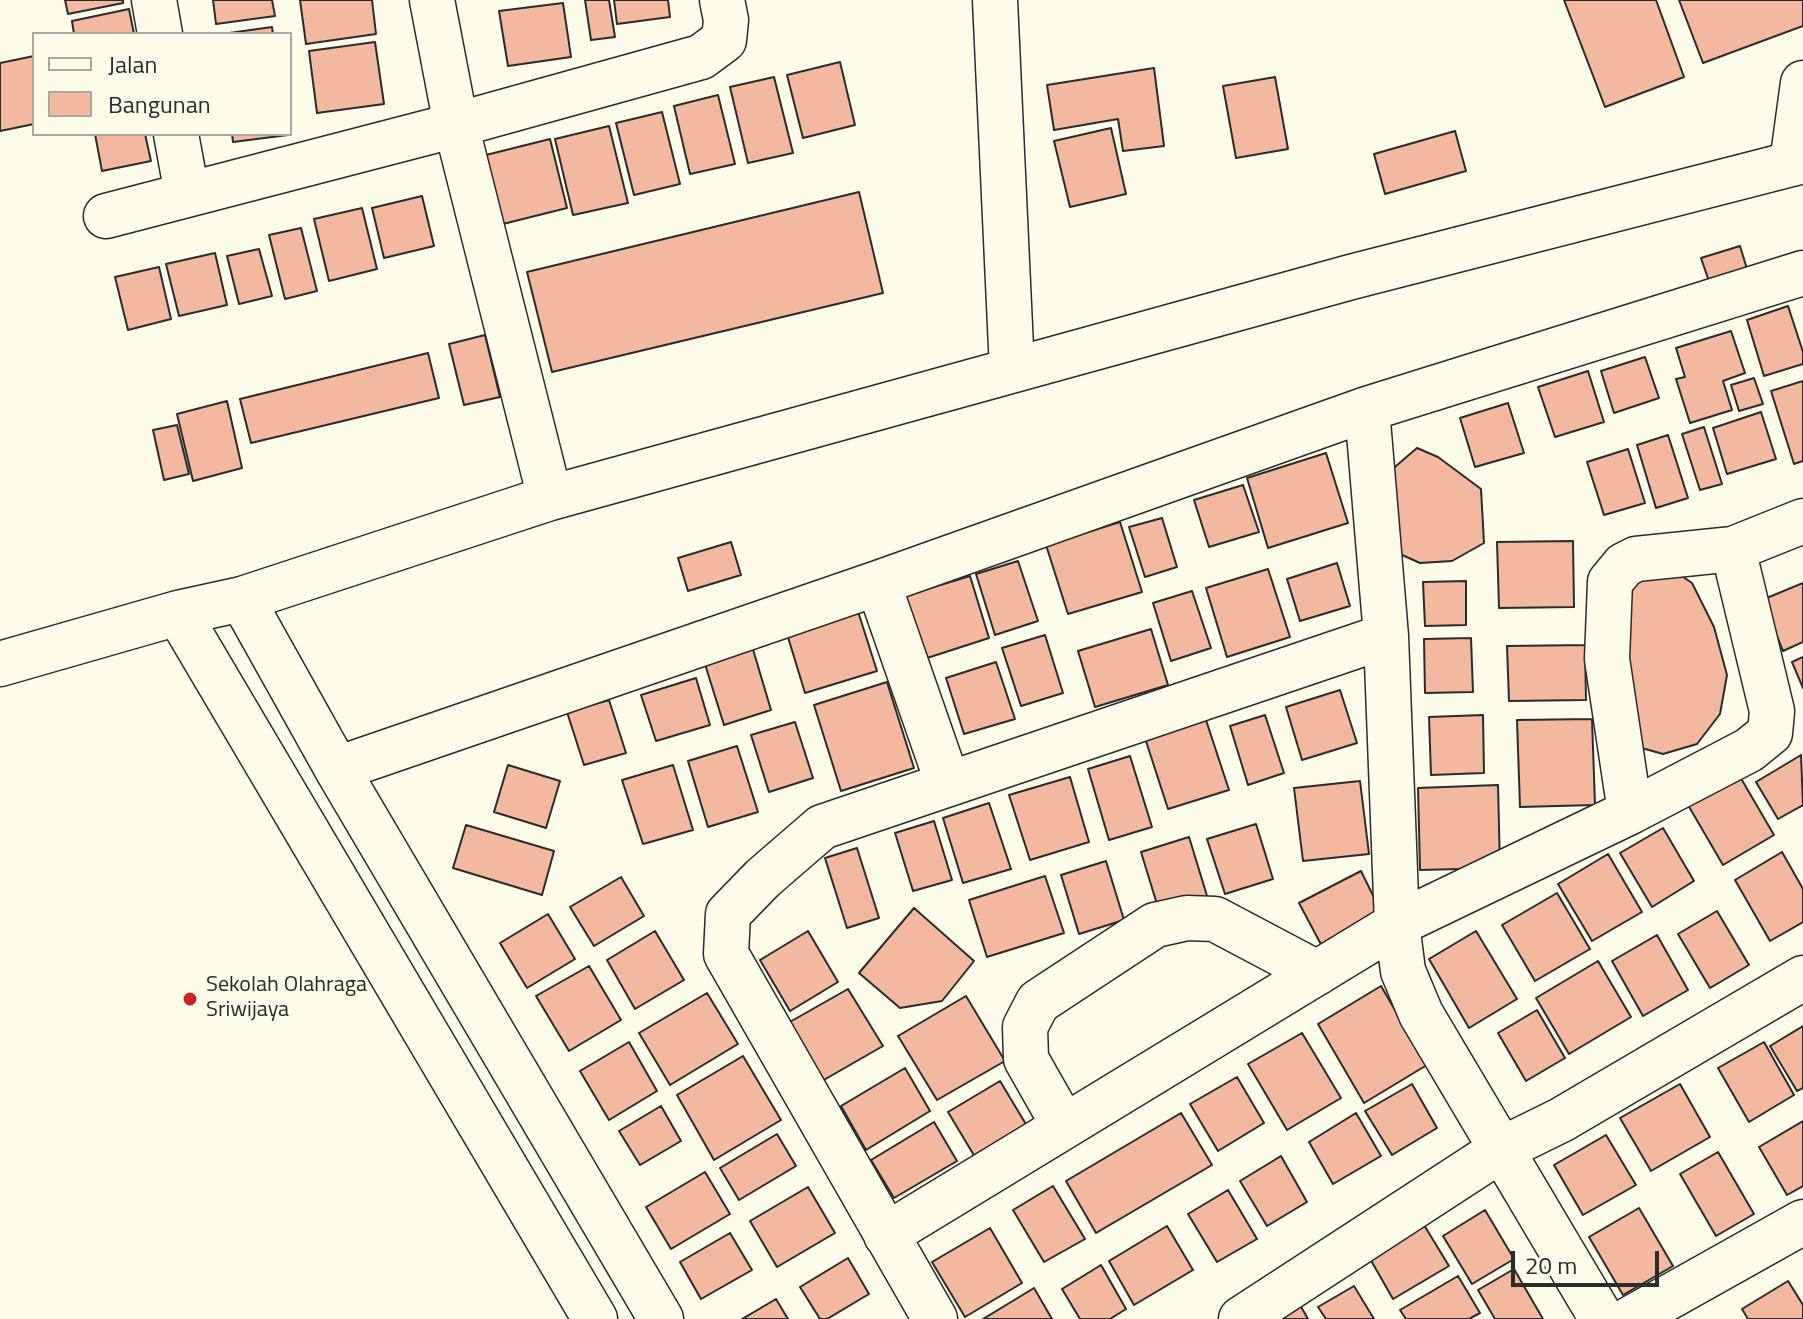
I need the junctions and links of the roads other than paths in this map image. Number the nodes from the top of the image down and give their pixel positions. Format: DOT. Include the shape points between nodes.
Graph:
graph roads {
  1 [pos="154,0"];
  2 [pos="432,0"];
  3 [pos="722,0"];
  4 [pos="995,0"];
  5 [pos="160,32"];
  6 [pos="1803,83"];
  7 [pos="456,125"];
  8 [pos="176,136"];
  9 [pos="1797,162"];
  10 [pos="187,194"];
  11 [pos="106,216"];
  12 [pos="1803,273"];
  13 [pos="1012,370"];
  14 [pos="1367,409"];
  15 [pos="550,498"];
  16 [pos="1803,521"];
  17 [pos="1733,549"];
  18 [pos="878,583"];
  19 [pos="242,599"];
  20 [pos="178,613"];
  21 [pos="1386,636"];
  22 [pos="0,664"];
  23 [pos="337,769"];
  24 [pos="948,784"];
  25 [pos="1630,812"];
  26 [pos="1397,924"];
  27 [pos="1317,973"];
  28 [pos="1803,978"];
  29 [pos="1064,1126"];
  30 [pos="1502,1149"];
  31 [pos="1803,1222"];
  32 [pos="886,1235"];
  33 [pos="595,1319"];
  34 [pos="661,1319"];
  35 [pos="935,1319"];
  36 [pos="1241,1319"];
  37 [pos="1602,1319"];
  38 [pos="1630,1319"];
  1 -- 5 [label="street"];
  2 -- 7 [label="street"];
  3 -- 7 [label="street" via="724,40 701,57"];
  4 -- 13 [label="street"];
  6 -- 9 [label="street"];
  7 -- 10 [label="street"];
  7 -- 15 [label="street"];
  8 -- 10 [label="street"];
  9 -- 13 [label="street"];
  10 -- 11 [label="street"];
  12 -- 14 [label="street"];
  13 -- 15 [label="street"];
  14 -- 18 [label="street"];
  14 -- 21 [label="street"];
  15 -- 19 [label="street"];
  16 -- 17 [label="street"];
  17 -- 25 [label="street" via="1772,711 1770,733 1749,750"];
  17 -- 25 [label="street" via="1636,559 1610,582 1607,659"];
  18 -- 23 [label="street"];
  18 -- 24 [label="street"];
  19 -- 20 [label="street"];
  19 -- 23 [label="street"];
  20 -- 22 [label="street"];
  20 -- 33 [label="street"];
  21 -- 24 [label="street"];
  21 -- 26 [label="street"];
  23 -- 34 [label="street"];
  24 -- 32 [label="street" via="822,827 728,914 726,954"];
  25 -- 26 [label="street"];
  26 -- 27 [label="street"];
  26 -- 30 [label="street" via="1403,971 1421,1014"];
  27 -- 29 [label="street"];
  27 -- 29 [label="street" via="1215,919 1155,925 1038,1002 1025,1027 1026,1059"];
  28 -- 30 [label="street"];
  29 -- 32 [label="street"];
  30 -- 36 [label="street"];
  30 -- 37 [label="street"];
  31 -- 38 [label="street"];
  32 -- 35 [label="street"];
}
